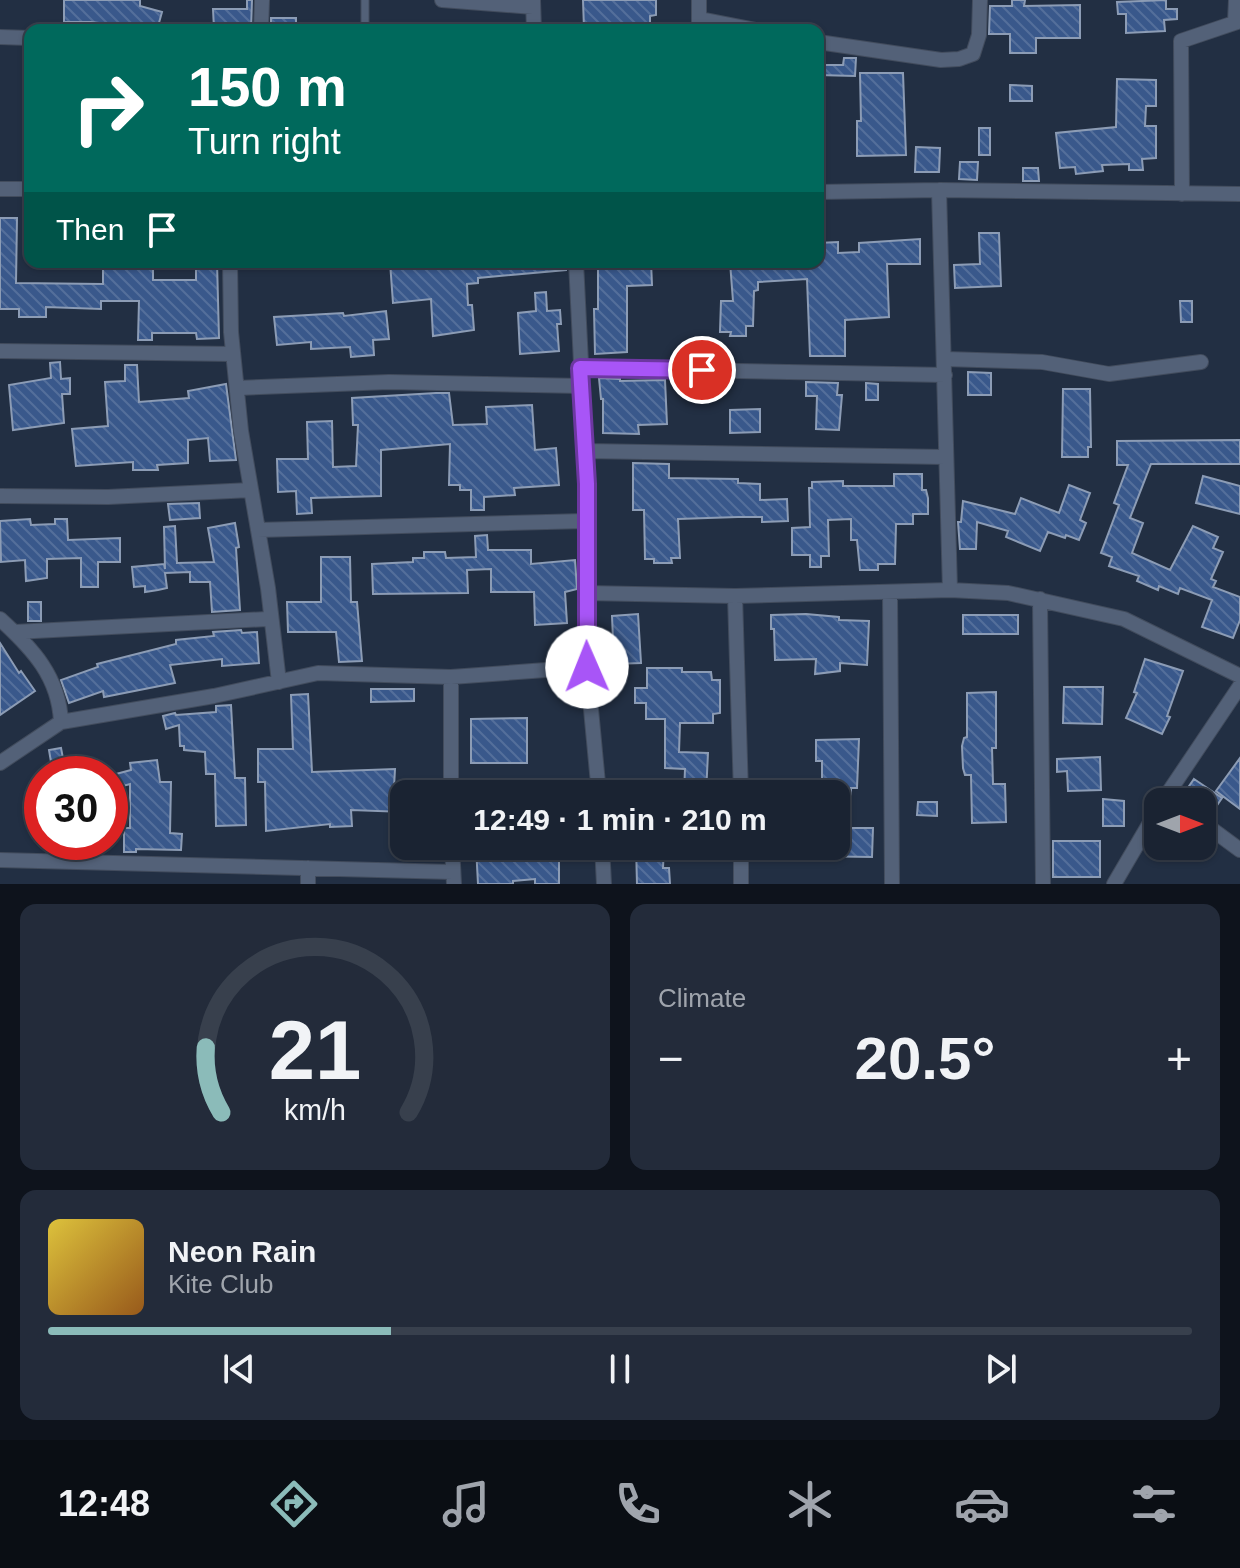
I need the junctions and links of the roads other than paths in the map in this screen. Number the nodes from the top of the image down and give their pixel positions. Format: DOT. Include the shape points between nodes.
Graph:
graph roads {
  1 [pos="262,0"];
  2 [pos="365,0"];
  3 [pos="442,0"];
  4 [pos="699,0"];
  5 [pos="980,0"];
  6 [pos="1236,0"];
  7 [pos="533,4"];
  8 [pos="1237,22"];
  9 [pos="261,24"];
  10 [pos="365,24"];
  11 [pos="534,24"];
  12 [pos="699,24"];
  13 [pos="0,37"];
  14 [pos="24,38"];
  15 [pos="824,43"];
  16 [pos="0,189"];
  17 [pos="24,189"];
  18 [pos="939,190"];
  19 [pos="824,192"];
  20 [pos="1182,194"];
  21 [pos="1240,194"];
  22 [pos="230,268"];
  23 [pos="576,268"];
  24 [pos="0,351"];
  25 [pos="233,354"];
  26 [pos="1201,362"];
  27 [pos="945,367"];
  28 [pos="580,368"];
  29 [pos="581,386"];
  30 [pos="237,388"];
  31 [pos="585,451"];
  32 [pos="945,457"];
  33 [pos="251,490"];
  34 [pos="0,496"];
  35 [pos="585,521"];
  36 [pos="258,530"];
  37 [pos="950,590"];
  38 [pos="890,592"];
  39 [pos="586,593"];
  40 [pos="735,596"];
  41 [pos="1040,599"];
  42 [pos="0,619"];
  43 [pos="267,619"];
  44 [pos="15,632"];
  45 [pos="587,667"];
  46 [pos="1240,676"];
  47 [pos="451,677"];
  48 [pos="279,682"];
  49 [pos="1240,686"];
  50 [pos="61,722"];
  51 [pos="0,763"];
  52 [pos="451,780"];
  53 [pos="598,780"];
  54 [pos="741,780"];
  55 [pos="1174,788"];
  56 [pos="1216,832"];
  57 [pos="1144,836"];
  58 [pos="1240,850"];
  59 [pos="0,860"];
  60 [pos="603,860"];
  61 [pos="741,860"];
  62 [pos="308,868"];
  63 [pos="453,878"];
  64 [pos="308,884"];
  65 [pos="604,884"];
  66 [pos="741,884"];
  67 [pos="892,884"];
  68 [pos="1043,884"];
  69 [pos="1114,884"];
  1 -- 9 [label="street"];
  2 -- 10 [label="lane"];
  3 -- 7 [label="street"];
  4 -- 12 [label="street"];
  5 -- 15 [label="street" via="973,54 959,59"];
  6 -- 8 [label="street"];
  7 -- 11 [label="street"];
  8 -- 20 [label="street" via="1181,41"];
  13 -- 14 [label="street"];
  16 -- 17 [label="street"];
  18 -- 19 [label="street"];
  18 -- 20 [label="street"];
  18 -- 27 [label="street"];
  20 -- 21 [label="street"];
  22 -- 25 [label="street"];
  23 -- 28 [label="street"];
  24 -- 25 [label="street"];
  25 -- 30 [label="street"];
  26 -- 27 [label="street" via="1109,374 1042,362"];
  27 -- 28 [label="street"];
  27 -- 32 [label="street"];
  28 -- 29 [label="street"];
  29 -- 30 [label="street" via="389,382"];
  29 -- 31 [label="street"];
  30 -- 33 [label="street"];
  31 -- 32 [label="street"];
  31 -- 35 [label="street"];
  32 -- 37 [label="street"];
  33 -- 34 [label="street"];
  33 -- 36 [label="street"];
  35 -- 36 [label="street"];
  35 -- 39 [label="street"];
  36 -- 48 [label="street"];
  37 -- 38 [label="street"];
  37 -- 41 [label="street"];
  38 -- 40 [label="street"];
  38 -- 67 [label="street"];
  39 -- 40 [label="street"];
  39 -- 45 [label="street"];
  40 -- 54 [label="street"];
  41 -- 46 [label="street" via="1124,619"];
  41 -- 68 [label="street"];
  42 -- 44 [label="street"];
  43 -- 44 [label="street"];
  44 -- 50 [label="street" via="51,676"];
  45 -- 47 [label="street"];
  45 -- 53 [label="street"];
  47 -- 48 [label="street" via="318,673"];
  47 -- 52 [label="street"];
  48 -- 50 [label="street"];
  49 -- 55 [label="street"];
  50 -- 51 [label="street"];
  56 -- 58 [label="street"];
  57 -- 69 [label="street"];
  59 -- 62 [label="street"];
  60 -- 65 [label="street"];
  61 -- 66 [label="street"];
  62 -- 63 [label="street"];
  62 -- 64 [label="street"];
}
